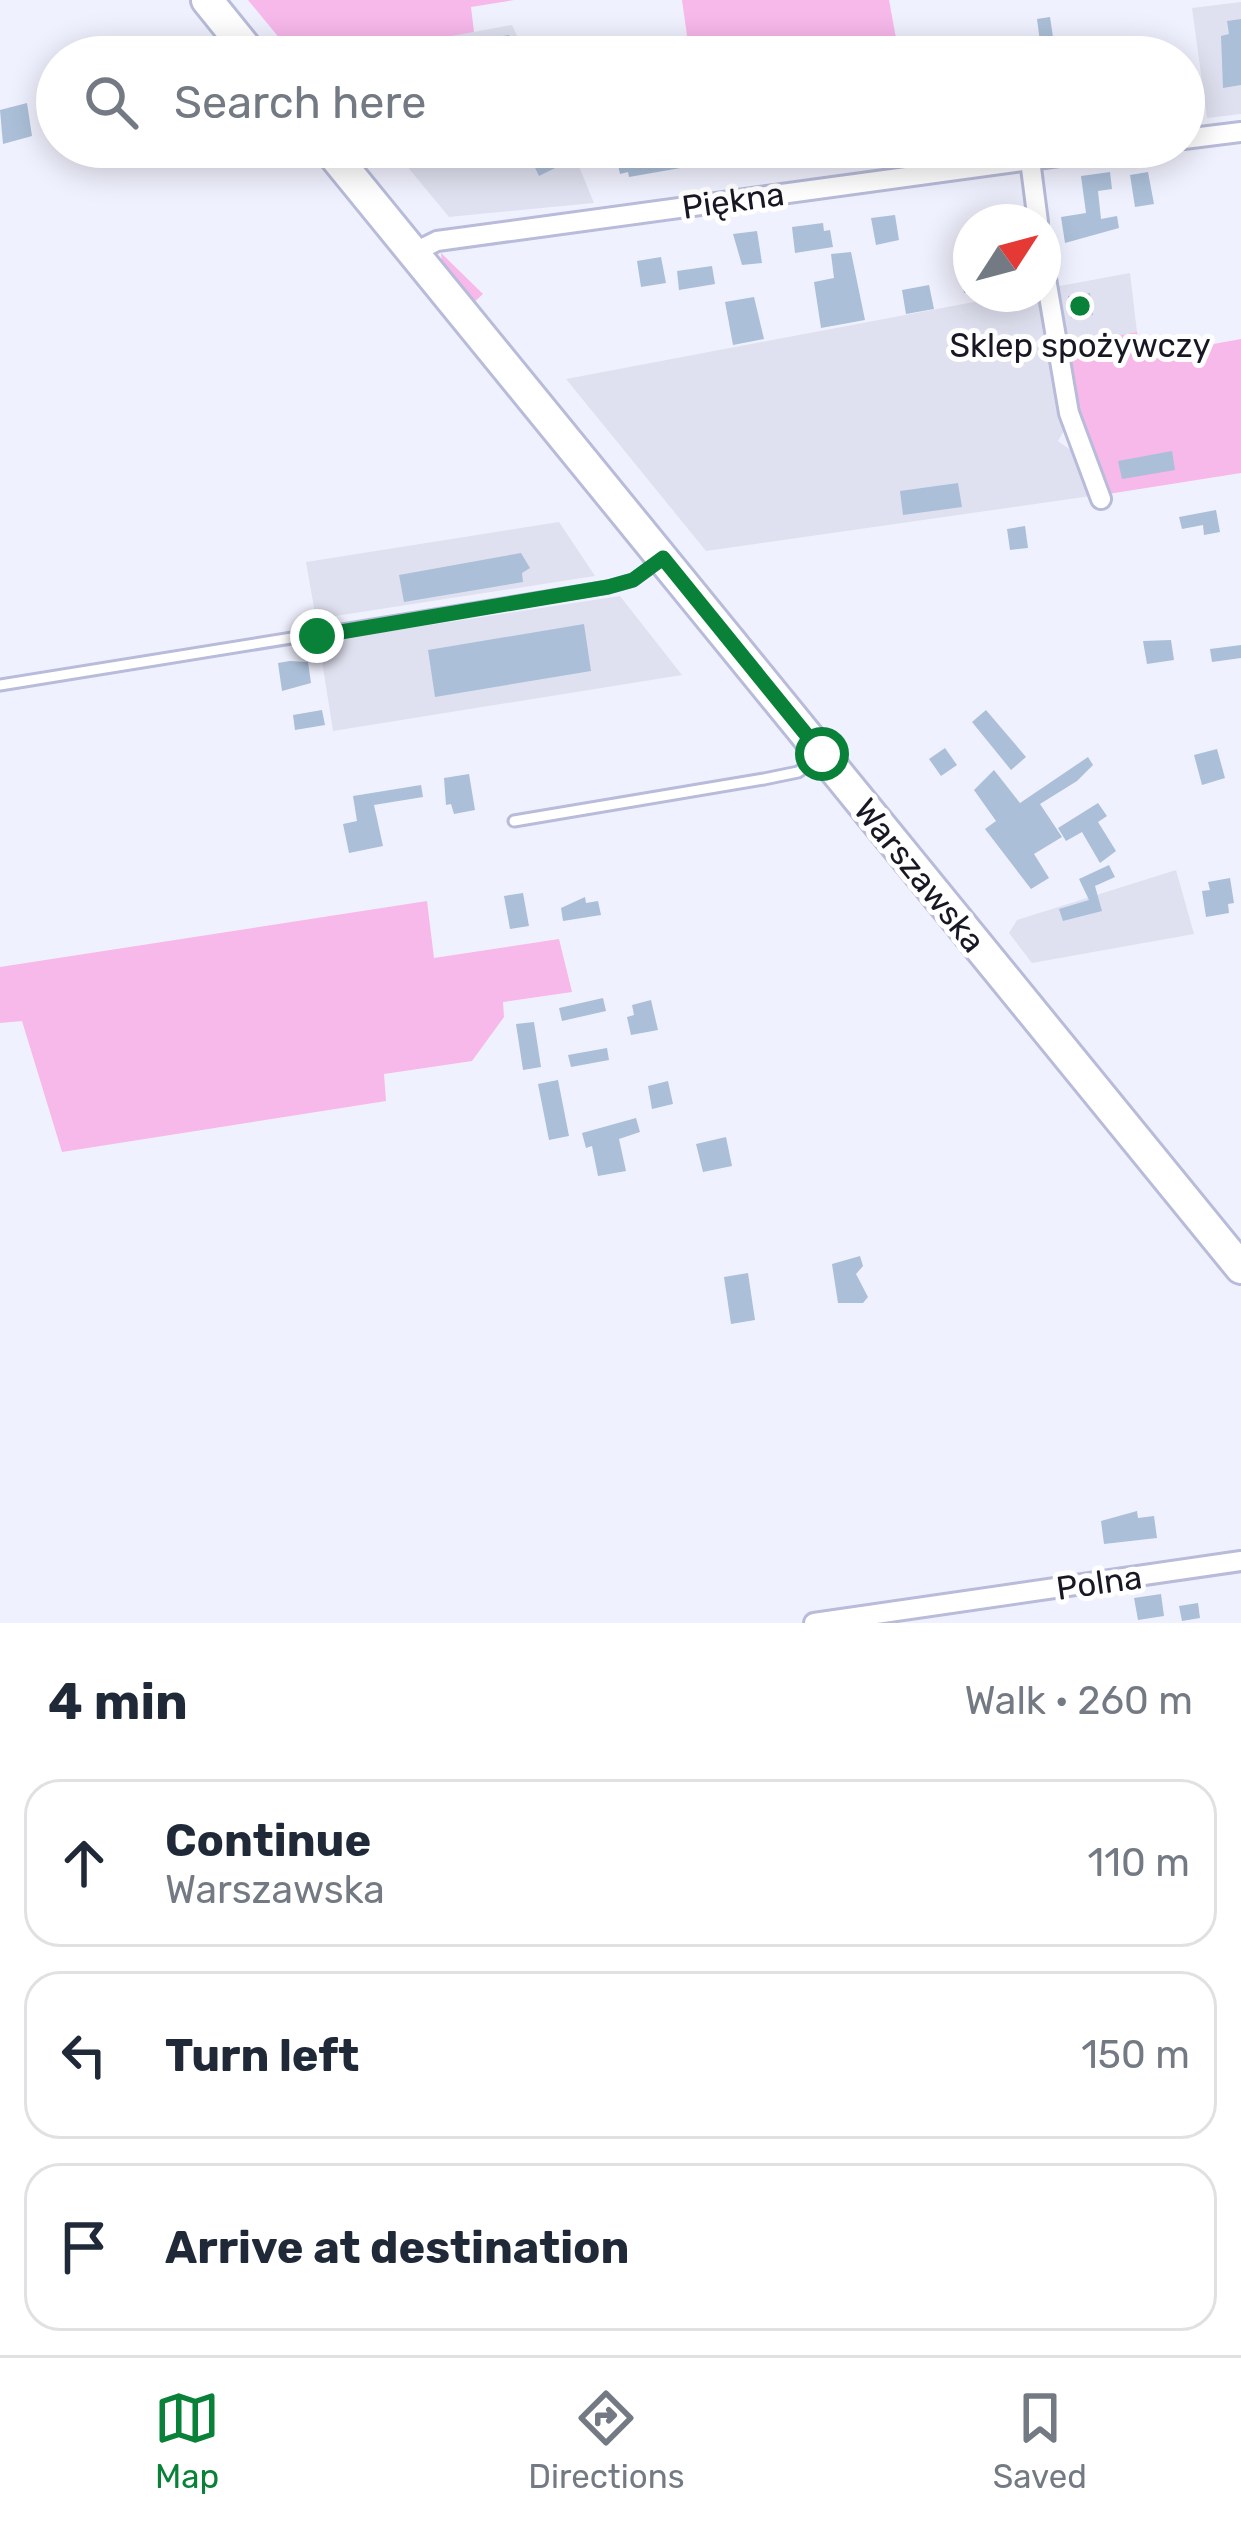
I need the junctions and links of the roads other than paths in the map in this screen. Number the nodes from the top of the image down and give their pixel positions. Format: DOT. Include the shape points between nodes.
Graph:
graph roads {
  1 [pos="207,0"];
  2 [pos="236,36"];
  3 [pos="1241,132"];
  4 [pos="1205,137"];
  5 [pos="344,168"];
  6 [pos="971,168"];
  7 [pos="1031,168"];
  8 [pos="1036,204"];
  9 [pos="413,253"];
  10 [pos="1052,312"];
  11 [pos="1102,500"];
  12 [pos="663,558"];
  13 [pos="0,685"];
  14 [pos="822,754"];
  15 [pos="514,821"];
  16 [pos="1241,1268"];
  17 [pos="1241,1561"];
  18 [pos="814,1623"];
  1 -- 2 [label="main road"];
  3 -- 4 [label="street"];
  5 -- 9 [label="main road, Warszawska"];
  6 -- 9 [label="street, Piękna" via="437,241"];
  7 -- 8 [label="street"];
  9 -- 12 [label="main road, Warszawska"];
  10 -- 11 [label="street" via="1069,413"];
  12 -- 13 [label="lane" via="608,587"];
  12 -- 14 [label="main road, Warszawska"];
  14 -- 15 [label="lane" via="798,772"];
  14 -- 16 [label="main road, Warszawska"];
  17 -- 18 [label="street, Polna"];
}
